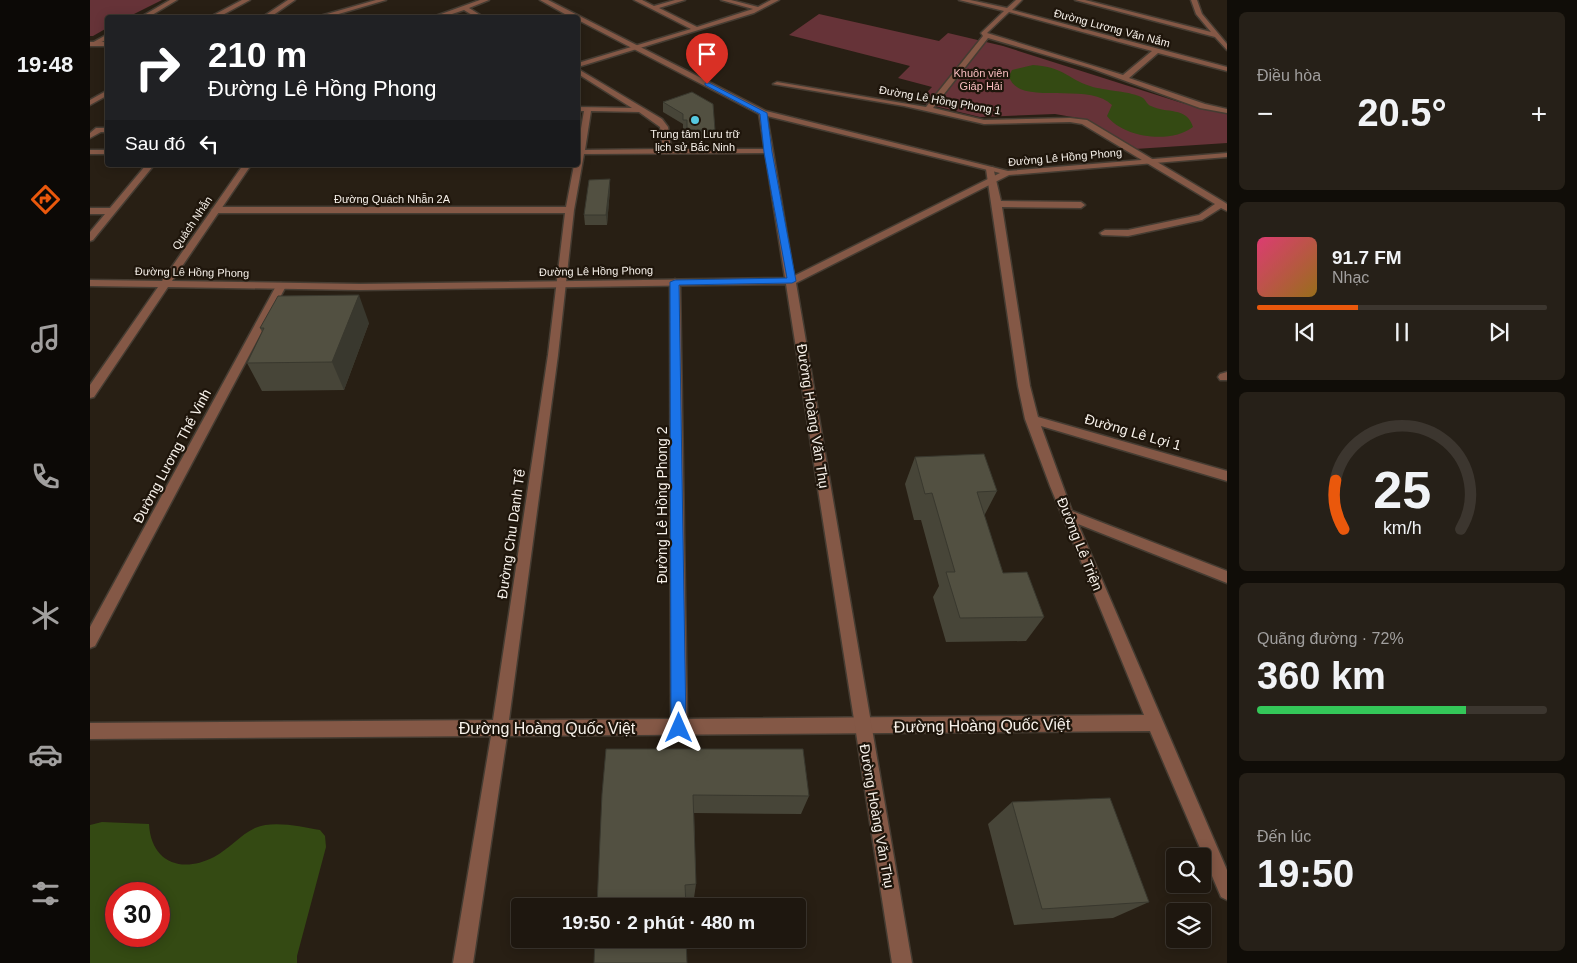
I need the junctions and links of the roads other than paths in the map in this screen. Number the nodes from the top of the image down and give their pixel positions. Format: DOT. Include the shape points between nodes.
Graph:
graph roads {
  1 [pos="174,0"];
  2 [pos="247,0"];
  3 [pos="292,0"];
  4 [pos="383,0"];
  5 [pos="486,0"];
  6 [pos="543,0"];
  7 [pos="637,0"];
  8 [pos="682,0"];
  9 [pos="724,0"];
  10 [pos="776,0"];
  11 [pos="962,0"];
  12 [pos="1019,0"];
  13 [pos="1078,0"];
  14 [pos="1194,0"];
  15 [pos="464,7"];
  16 [pos="653,8"];
  17 [pos="760,9"];
  18 [pos="1007,10"];
  19 [pos="147,15"];
  20 [pos="217,15"];
  21 [pos="269,15"];
  22 [pos="326,15"];
  23 [pos="442,15"];
  24 [pos="477,15"];
  25 [pos="573,15"];
  26 [pos="580,18"];
  27 [pos="698,29"];
  28 [pos="986,36"];
  29 [pos="1217,36"];
  30 [pos="105,38"];
  31 [pos="92,44"];
  32 [pos="105,44"];
  33 [pos="637,47"];
  34 [pos="1227,48"];
  35 [pos="1157,50"];
  36 [pos="580,64"];
  37 [pos="1227,69"];
  38 [pos="580,72"];
  39 [pos="1125,77"];
  40 [pos="777,84"];
  41 [pos="90,93"];
  42 [pos="105,94"];
  43 [pos="90,103"];
  44 [pos="583,109"];
  45 [pos="928,109"];
  46 [pos="641,110"];
  47 [pos="1227,111"];
  48 [pos="763,113"];
  49 [pos="105,130"];
  50 [pos="90,136"];
  51 [pos="580,141"];
  52 [pos="90,152"];
  53 [pos="105,152"];
  54 [pos="580,152"];
  55 [pos="667,152"];
  56 [pos="768,152"];
  57 [pos="1227,155"];
  58 [pos="1149,162"];
  59 [pos="148,167"];
  60 [pos="246,167"];
  61 [pos="577,167"];
  62 [pos="992,174"];
  63 [pos="997,204"];
  64 [pos="1081,205"];
  65 [pos="1224,206"];
  66 [pos="215,210"];
  67 [pos="570,210"];
  68 [pos="90,211"];
  69 [pos="111,211"];
  70 [pos="1105,233"];
  71 [pos="90,238"];
  72 [pos="792,281"];
  73 [pos="675,282"];
  74 [pos="90,283"];
  75 [pos="165,284"];
  76 [pos="562,284"];
  77 [pos="281,286"];
  78 [pos="90,394"];
  79 [pos="1031,419"];
  80 [pos="1227,476"];
  81 [pos="1068,515"];
  82 [pos="1227,577"];
  83 [pos="90,641"];
  84 [pos="1154,723"];
  85 [pos="862,726"];
  86 [pos="500,727"];
  87 [pos="679,728"];
  88 [pos="90,731"];
  89 [pos="1227,891"];
  90 [pos="463,963"];
  91 [pos="902,963"];
  1 -- 19 [label="street"];
  2 -- 20 [label="street"];
  3 -- 21 [label="street"];
  4 -- 22 [label="street"];
  5 -- 15 [label="street"];
  6 -- 25 [label="street"];
  7 -- 16 [label="street"];
  8 -- 16 [label="street"];
  9 -- 17 [label="street"];
  10 -- 17 [label="street"];
  11 -- 18 [label="street, Đường Lương Văn Nắm"];
  12 -- 18 [label="street"];
  13 -- 29 [label="street"];
  14 -- 29 [label="street" via="1199,14"];
  15 -- 23 [label="street"];
  15 -- 24 [label="street"];
  16 -- 27 [label="street"];
  17 -- 27 [label="street"];
  18 -- 28 [label="street" via="983,32"];
  18 -- 35 [label="street, Đường Lương Văn Nắm"];
  26 -- 33 [label="street"];
  27 -- 33 [label="street"];
  28 -- 39 [label="street"];
  28 -- 45 [label="street"];
  29 -- 34 [label="street"];
  30 -- 31 [label="street"];
  31 -- 32 [label="street"];
  33 -- 36 [label="street"];
  33 -- 48 [label="street"];
  35 -- 37 [label="street, Đường Lương Văn Nắm"];
  35 -- 39 [label="street"];
  38 -- 46 [label="street"];
  39 -- 47 [label="street" via="1203,106"];
  40 -- 45 [label="street, Đường Lê Hồng Phong 1"];
  41 -- 42 [label="street"];
  42 -- 43 [label="street"];
  44 -- 46 [label="street"];
  44 -- 51 [label="street, Đường Chu Danh Tể"];
  45 -- 58 [label="street, Đường Lê Hồng Phong 1" via="996,123 1078,121 1104,133"];
  46 -- 55 [label="street" via="662,123"];
  48 -- 56 [label="street, Đường Hoàng Văn Thụ"];
  48 -- 62 [label="street"];
  49 -- 50 [label="street"];
  52 -- 53 [label="street"];
  54 -- 55 [label="street"];
  55 -- 56 [label="street"];
  56 -- 72 [label="street, Đường Hoàng Văn Thụ"];
  57 -- 58 [label="street, Đường Lê Hồng Phong"];
  58 -- 62 [label="street, Đường Lê Hồng Phong"];
  58 -- 65 [label="street, Đường Lê Hồng Phong 1"];
  59 -- 69 [label="street"];
  60 -- 66 [label="street, Quách Nhẫn"];
  61 -- 67 [label="street, Đường Chu Danh Tể"];
  62 -- 63 [label="street, Đường Lê Triện"];
  62 -- 72 [label="street, Đường Lê Hồng Phong"];
  63 -- 64 [label="street"];
  63 -- 79 [label="street, Đường Lê Triện"];
  65 -- 70 [label="street" via="1202,217 1128,234"];
  66 -- 67 [label="street, Đường Quách Nhẫn 2A"];
  66 -- 75 [label="street, Quách Nhẫn"];
  67 -- 76 [label="street, Đường Chu Danh Tể"];
  68 -- 69 [label="street"];
  69 -- 71 [label="street"];
  72 -- 73 [label="street, Đường Lê Hồng Phong"];
  72 -- 85 [label="street, Đường Hoàng Văn Thụ"];
  73 -- 76 [label="street, Đường Lê Hồng Phong"];
  73 -- 87 [label="street, Đường Lê Hồng Phong 2"];
  74 -- 75 [label="street, Đường Lê Hồng Phong"];
  75 -- 77 [label="street, Đường Lê Hồng Phong"];
  75 -- 78 [label="street, Quách Nhẫn"];
  76 -- 77 [label="street, Đường Lê Hồng Phong"];
  76 -- 86 [label="street, Đường Chu Danh Tể"];
  77 -- 83 [label="street, Đường Lương Thế Vinh"];
  79 -- 80 [label="street, Đường Lê Lợi 1"];
  79 -- 81 [label="street, Đường Lê Triện"];
  81 -- 82 [label="street"];
  81 -- 84 [label="street, Đường Lê Triện"];
  84 -- 85 [label="street, Đường Hoàng Quốc Việt"];
  84 -- 89 [label="street, Đường Lê Triện"];
  85 -- 87 [label="street, Đường Hoàng Quốc Việt"];
  85 -- 91 [label="street, Đường Hoàng Văn Thụ"];
  86 -- 87 [label="street, Đường Hoàng Quốc Việt"];
  86 -- 88 [label="street, Đường Hoàng Quốc Việt"];
  86 -- 90 [label="street, Đường Chu Danh Tể"];
}
